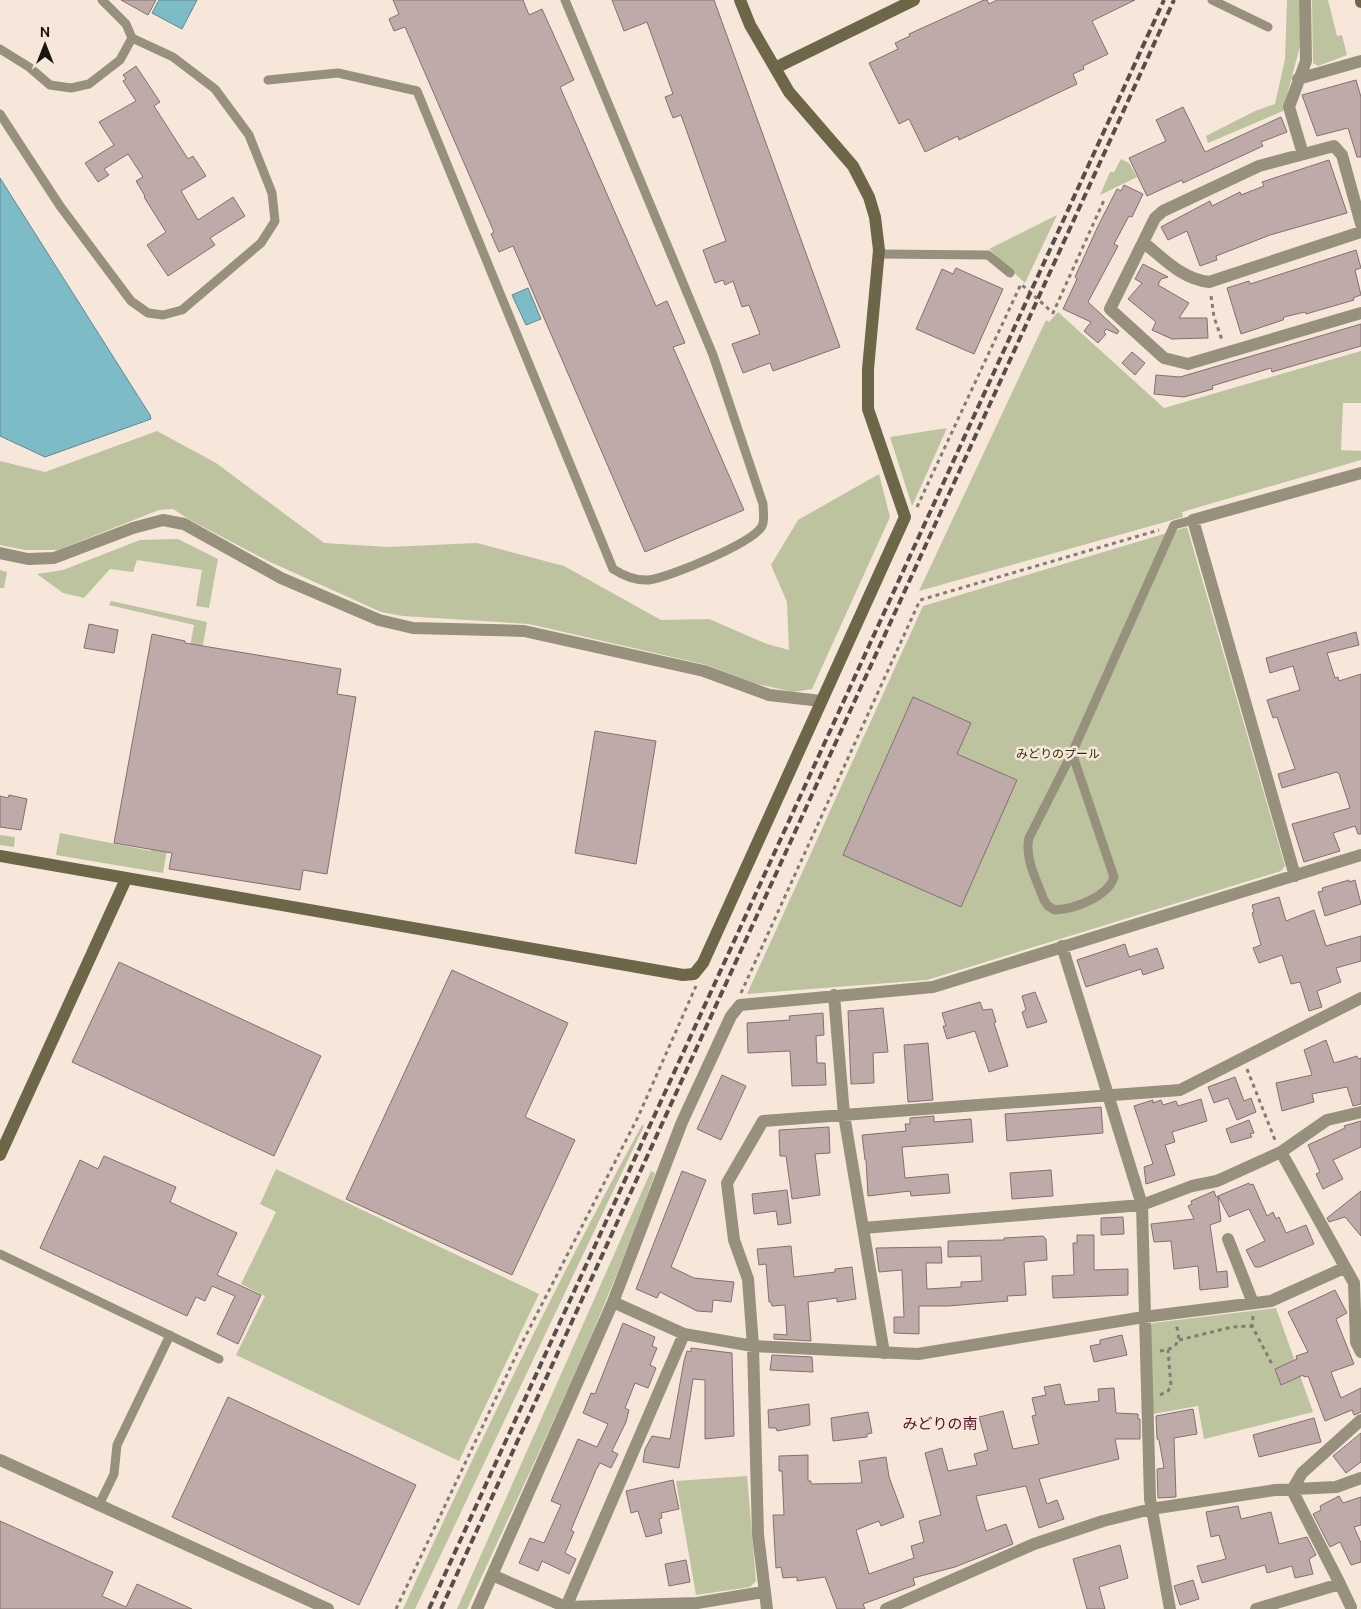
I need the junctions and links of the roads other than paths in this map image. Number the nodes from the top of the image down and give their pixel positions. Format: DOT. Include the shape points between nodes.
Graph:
graph roads {
  1 [pos="102,0"];
  2 [pos="566,0"];
  3 [pos="740,0"];
  4 [pos="914,0"];
  5 [pos="1212,0"];
  6 [pos="1305,0"];
  7 [pos="1268,26"];
  8 [pos="132,38"];
  9 [pos="0,49"];
  10 [pos="1361,61"];
  11 [pos="775,68"];
  12 [pos="1298,79"];
  13 [pos="268,80"];
  14 [pos="0,114"];
  15 [pos="1303,154"];
  16 [pos="1361,224"];
  17 [pos="1361,232"];
  18 [pos="1142,242"];
  19 [pos="878,254"];
  20 [pos="1010,273"];
  21 [pos="1361,313"];
  22 [pos="1361,473"];
  23 [pos="1193,520"];
  24 [pos="0,553"];
  25 [pos="821,701"];
  26 [pos="1072,753"];
  27 [pos="1361,855"];
  28 [pos="0,856"];
  29 [pos="1295,876"];
  30 [pos="126,879"];
  31 [pos="1062,946"];
  32 [pos="834,995"];
  33 [pos="1361,998"];
  34 [pos="1108,1094"];
  35 [pos="1361,1112"];
  36 [pos="844,1115"];
  37 [pos="1281,1152"];
  38 [pos="0,1155"];
  39 [pos="1142,1205"];
  40 [pos="863,1228"];
  41 [pos="1228,1239"];
  42 [pos="0,1254"];
  43 [pos="1344,1268"];
  44 [pos="613,1302"];
  45 [pos="1253,1303"];
  46 [pos="1144,1317"];
  47 [pos="684,1334"];
  48 [pos="170,1335"];
  49 [pos="753,1346"];
  50 [pos="1361,1352"];
  51 [pos="884,1353"];
  52 [pos="220,1359"];
  53 [pos="1361,1420"];
  54 [pos="0,1460"];
  55 [pos="1361,1478"];
  56 [pos="1292,1490"];
  57 [pos="99,1505"];
  58 [pos="1151,1509"];
  59 [pos="492,1575"];
  60 [pos="1340,1584"];
  61 [pos="763,1592"];
  62 [pos="1351,1606"];
  63 [pos="566,1607"];
  64 [pos="328,1609"];
  65 [pos="477,1609"];
  66 [pos="767,1609"];
  67 [pos="888,1609"];
  68 [pos="1170,1609"];
  69 [pos="1256,1609"];
  1 -- 8 [label="lane" via="126,24"];
  2 -- 13 [label="lane" via="713,355 763,504 763,525 754,536 677,573 648,580 627,578 614,569 417,92 338,73"];
  3 -- 11 [label="street" via="750,26"];
  4 -- 11 [label="street"];
  5 -- 7 [label="lane"];
  6 -- 12 [label="street" via="1306,61"];
  8 -- 9 [label="lane" via="120,60 89,84 72,88 50,86 29,67"];
  8 -- 14 [label="lane" via="173,57 215,89 249,135 272,193 275,221 261,243 182,310 163,315 148,313 131,301 60,206"];
  10 -- 12 [label="street"];
  11 -- 19 [label="street" via="789,92 861,179 875,217"];
  12 -- 15 [label="street" via="1289,107"];
  15 -- 16 [label="street" via="1334,146 1342,155"];
  15 -- 18 [label="street" via="1259,166 1162,211"];
  17 -- 18 [label="street" via="1209,282 1184,275"];
  18 -- 21 [label="street" via="1110,309 1164,358 1176,363 1188,364"];
  19 -- 20 [label="lane" via="988,255"];
  19 -- 25 [label="street" via="868,369 868,409 906,517"];
  22 -- 23 [label="street"];
  23 -- 26 [label="lane" via="1174,525"];
  23 -- 29 [label="street"];
  24 -- 25 [label="street" via="28,560 54,558 162,520 184,524 281,578 379,620 413,628 524,632 704,671 769,695"];
  25 -- 30 [label="street" via="703,963 694,974 674,974"];
  26 -- 26 [label="lane" via="1114,877 1112,886 1103,894 1055,910 1044,900 1027,846"];
  27 -- 29 [label="street"];
  28 -- 30 [label="street"];
  29 -- 31 [label="street"];
  30 -- 38 [label="street"];
  31 -- 32 [label="street" via="933,987"];
  31 -- 34 [label="street"];
  32 -- 36 [label="street"];
  32 -- 44 [label="street" via="740,1005 731,1016 682,1122"];
  33 -- 34 [label="street" via="1180,1090"];
  34 -- 36 [label="street"];
  34 -- 39 [label="street"];
  35 -- 37 [label="street" via="1327,1120"];
  36 -- 40 [label="street"];
  36 -- 49 [label="street" via="764,1121 727,1183 734,1240 748,1279"];
  37 -- 39 [label="street" via="1218,1181 1192,1186"];
  37 -- 43 [label="street"];
  39 -- 40 [label="street"];
  39 -- 46 [label="street"];
  40 -- 51 [label="street"];
  41 -- 45 [label="street"];
  42 -- 48 [label="lane"];
  43 -- 45 [label="street" via="1271,1301"];
  43 -- 50 [label="street" via="1354,1283 1356,1342"];
  44 -- 47 [label="street"];
  44 -- 59 [label="street"];
  45 -- 46 [label="street"];
  46 -- 51 [label="street" via="918,1354"];
  46 -- 58 [label="street"];
  47 -- 49 [label="street"];
  47 -- 63 [label="street"];
  48 -- 52 [label="lane"];
  48 -- 57 [label="lane" via="117,1444 114,1474"];
  49 -- 51 [label="street"];
  49 -- 61 [label="street" via="758,1535"];
  53 -- 56 [label="street" via="1302,1473"];
  54 -- 57 [label="street"];
  55 -- 56 [label="street" via="1336,1486"];
  56 -- 58 [label="street"];
  56 -- 60 [label="street"];
  57 -- 64 [label="street"];
  58 -- 67 [label="street" via="1056,1536"];
  58 -- 68 [label="street"];
  59 -- 63 [label="street"];
  59 -- 65 [label="street"];
  60 -- 62 [label="street"];
  60 -- 69 [label="street"];
  61 -- 63 [label="street" via="697,1603"];
  61 -- 66 [label="street"];
}
